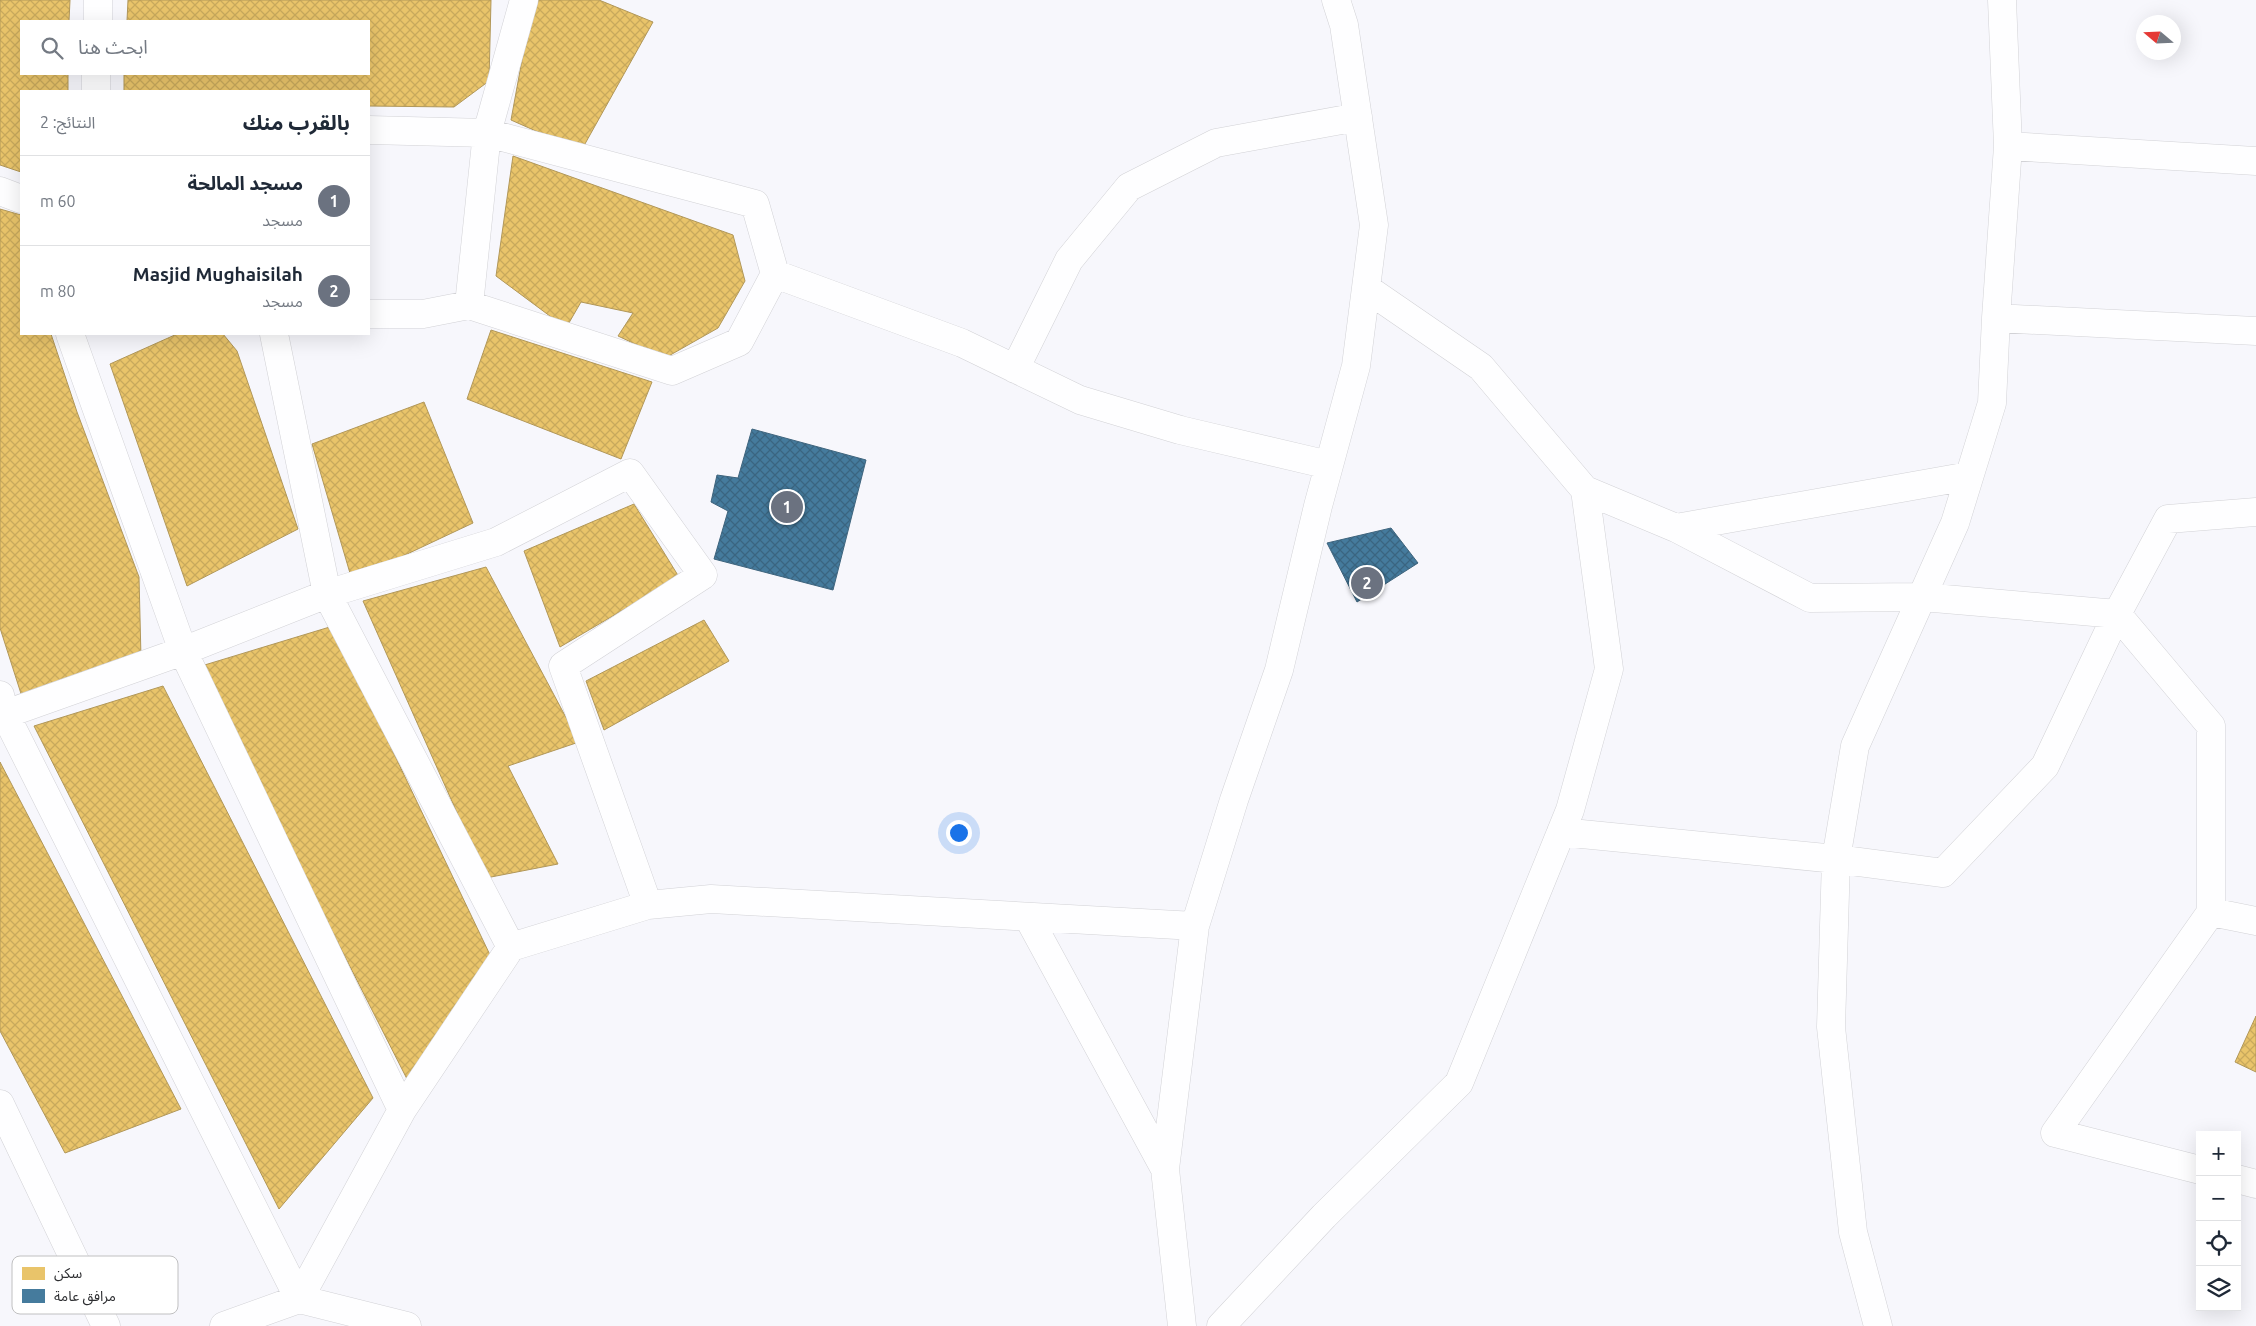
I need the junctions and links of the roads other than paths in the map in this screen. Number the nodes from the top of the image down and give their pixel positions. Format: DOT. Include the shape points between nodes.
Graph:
graph roads {
  1 [pos="98,0"];
  2 [pos="524,0"];
  3 [pos="1336,0"];
  4 [pos="2002,0"];
  5 [pos="98,20"];
  6 [pos="96,75"];
  7 [pos="96,90"];
  8 [pos="1358,117"];
  9 [pos="370,130"];
  10 [pos="487,133"];
  11 [pos="2008,146"];
  12 [pos="2256,161"];
  13 [pos="0,191"];
  14 [pos="20,199"];
  15 [pos="775,274"];
  16 [pos="1366,288"];
  17 [pos="469,305"];
  18 [pos="370,314"];
  19 [pos="1996,318"];
  20 [pos="2256,331"];
  21 [pos="70,335"];
  22 [pos="274,335"];
  23 [pos="1015,369"];
  24 [pos="1330,465"];
  25 [pos="1970,476"];
  26 [pos="1585,490"];
  27 [pos="2256,512"];
  28 [pos="1676,528"];
  29 [pos="327,594"];
  30 [pos="1922,597"];
  31 [pos="2117,614"];
  32 [pos="183,651"];
  33 [pos="2,708"];
  34 [pos="1561,832"];
  35 [pos="1836,860"];
  36 [pos="648,905"];
  37 [pos="2211,912"];
  38 [pos="1028,917"];
  39 [pos="2256,920"];
  40 [pos="1195,926"];
  41 [pos="511,947"];
  42 [pos="0,1104"];
  43 [pos="402,1110"];
  44 [pos="1165,1169"];
  45 [pos="2196,1169"];
  46 [pos="2241,1180"];
  47 [pos="2256,1184"];
  48 [pos="73,1256"];
  49 [pos="299,1299"];
  50 [pos="100,1314"];
  51 [pos="106,1326"];
  52 [pos="224,1326"];
  53 [pos="407,1326"];
  54 [pos="1182,1326"];
  55 [pos="1221,1326"];
  56 [pos="1878,1326"];
  1 -- 5 [label="street"];
  2 -- 10 [label="street"];
  3 -- 8 [label="street" via="1344,24"];
  4 -- 11 [label="street"];
  6 -- 7 [label="street"];
  8 -- 16 [label="street" via="1374,225"];
  8 -- 23 [label="street" via="1216,143 1130,187 1069,260"];
  9 -- 10 [label="street"];
  10 -- 15 [label="street" via="755,204"];
  10 -- 17 [label="street"];
  11 -- 12 [label="street"];
  11 -- 19 [label="street"];
  13 -- 14 [label="street"];
  15 -- 17 [label="street" via="739,342 672,371"];
  15 -- 23 [label="street" via="962,343"];
  16 -- 24 [label="street" via="1356,366"];
  16 -- 26 [label="street" via="1482,367"];
  17 -- 18 [label="street" via="424,314"];
  19 -- 20 [label="street"];
  19 -- 25 [label="street" via="1992,403"];
  21 -- 32 [label="street"];
  22 -- 29 [label="street"];
  23 -- 24 [label="street" via="1080,400 1134,417"];
  24 -- 40 [label="street" via="1279,670"];
  25 -- 28 [label="street"];
  25 -- 30 [label="street" via="1955,523"];
  26 -- 28 [label="street"];
  26 -- 34 [label="street" via="1609,669"];
  27 -- 31 [label="street" via="2168,520"];
  28 -- 30 [label="street" via="1810,598"];
  29 -- 32 [label="street"];
  29 -- 36 [label="street" via="496,542 630,473 703,575 563,666"];
  29 -- 41 [label="street"];
  30 -- 31 [label="street"];
  30 -- 35 [label="street" via="1855,746"];
  31 -- 35 [label="street" via="2045,766 1943,873"];
  31 -- 37 [label="street" via="2211,726"];
  32 -- 33 [label="street"];
  32 -- 43 [label="street"];
  33 -- 49 [label="street"];
  34 -- 35 [label="street"];
  34 -- 55 [label="street" via="1459,1083 1324,1216"];
  35 -- 56 [label="street" via="1830,1027 1853,1232"];
  36 -- 38 [label="street" via="711,899"];
  36 -- 41 [label="street"];
  37 -- 39 [label="street"];
  37 -- 45 [label="street" via="2055,1133"];
  38 -- 40 [label="street"];
  38 -- 44 [label="street"];
  40 -- 44 [label="street"];
  41 -- 43 [label="street"];
  42 -- 48 [label="street"];
  43 -- 49 [label="street"];
  44 -- 54 [label="street"];
  46 -- 47 [label="street"];
  49 -- 52 [label="street"];
  49 -- 53 [label="street"];
  50 -- 51 [label="street"];
}
